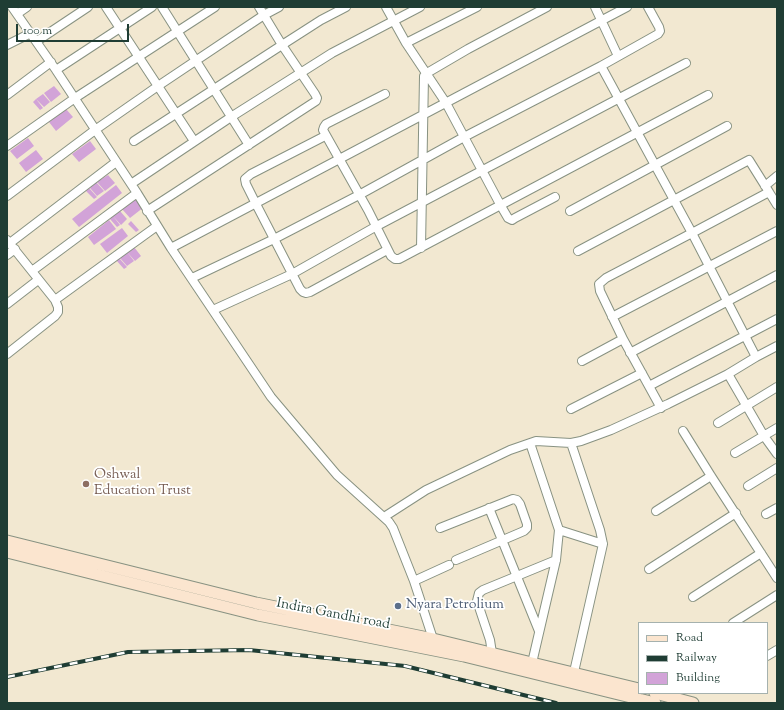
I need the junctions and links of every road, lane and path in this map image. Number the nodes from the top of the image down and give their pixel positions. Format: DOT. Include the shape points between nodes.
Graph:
graph roads {
  1 [pos="27,7"];
  2 [pos="88,7"];
  3 [pos="106,7"];
  4 [pos="152,7"];
  5 [pos="162,7"];
  6 [pos="215,7"];
  7 [pos="259,7"];
  8 [pos="279,7"];
  9 [pos="346,7"];
  10 [pos="386,7"];
  11 [pos="420,7"];
  12 [pos="477,7"];
  13 [pos="547,7"];
  14 [pos="595,7"];
  15 [pos="627,7"];
  16 [pos="648,7"];
  17 [pos="14,10"];
  18 [pos="264,15"];
  19 [pos="394,21"];
  20 [pos="602,21"];
  21 [pos="120,28"];
  22 [pos="178,32"];
  23 [pos="31,33"];
  24 [pos="37,41"];
  25 [pos="406,43"];
  26 [pos="7,44"];
  27 [pos="282,45"];
  28 [pos="618,56"];
  29 [pos="139,57"];
  30 [pos="196,60"];
  31 [pos="51,62"];
  32 [pos="686,63"];
  33 [pos="602,66"];
  34 [pos="56,70"];
  35 [pos="301,73"];
  36 [pos="427,73"];
  37 [pos="158,86"];
  38 [pos="213,89"];
  39 [pos="385,94"];
  40 [pos="7,95"];
  41 [pos="708,95"];
  42 [pos="75,98"];
  43 [pos="618,98"];
  44 [pos="446,103"];
  45 [pos="176,114"];
  46 [pos="424,115"];
  47 [pos="231,116"];
  48 [pos="727,126"];
  49 [pos="95,130"];
  50 [pos="637,132"];
  51 [pos="326,136"];
  52 [pos="464,137"];
  53 [pos="134,141"];
  54 [pos="194,141"];
  55 [pos="7,146"];
  56 [pos="249,146"];
  57 [pos="423,159"];
  58 [pos="339,160"];
  59 [pos="116,162"];
  60 [pos="655,166"];
  61 [pos="483,171"];
  62 [pos="777,176"];
  63 [pos="131,184"];
  64 [pos="767,189"];
  65 [pos="137,193"];
  66 [pos="359,195"];
  67 [pos="7,196"];
  68 [pos="555,197"];
  69 [pos="674,200"];
  70 [pos="422,202"];
  71 [pos="256,204"];
  72 [pos="777,205"];
  73 [pos="500,206"];
  74 [pos="147,211"];
  75 [pos="570,211"];
  76 [pos="157,226"];
  77 [pos="375,227"];
  78 [pos="777,231"];
  79 [pos="692,233"];
  80 [pos="274,240"];
  81 [pos="10,244"];
  82 [pos="171,248"];
  83 [pos="421,248"];
  84 [pos="388,250"];
  85 [pos="578,251"];
  86 [pos="7,255"];
  87 [pos="709,266"];
  88 [pos="32,271"];
  89 [pos="292,274"];
  90 [pos="777,275"];
  91 [pos="192,278"];
  92 [pos="38,280"];
  93 [pos="55,300"];
  94 [pos="727,302"];
  95 [pos="7,304"];
  96 [pos="213,310"];
  97 [pos="612,317"];
  98 [pos="777,319"];
  99 [pos="745,336"];
  100 [pos="623,339"];
  101 [pos="777,346"];
  102 [pos="630,353"];
  103 [pos="7,354"];
  104 [pos="756,357"];
  105 [pos="582,361"];
  106 [pos="642,373"];
  107 [pos="728,374"];
  108 [pos="649,386"];
  109 [pos="777,387"];
  110 [pos="747,405"];
  111 [pos="661,408"];
  112 [pos="571,409"];
  113 [pos="718,423"];
  114 [pos="777,428"];
  115 [pos="683,431"];
  116 [pos="764,436"];
  117 [pos="530,443"];
  118 [pos="571,443"];
  119 [pos="735,453"];
  120 [pos="777,454"];
  121 [pos="777,468"];
  122 [pos="711,476"];
  123 [pos="748,486"];
  124 [pos="490,508"];
  125 [pos="777,508"];
  126 [pos="656,510"];
  127 [pos="736,513"];
  128 [pos="766,514"];
  129 [pos="384,517"];
  130 [pos="440,528"];
  131 [pos="559,530"];
  132 [pos="502,540"];
  133 [pos="7,541"];
  134 [pos="603,544"];
  135 [pos="7,552"];
  136 [pos="761,553"];
  137 [pos="556,560"];
  138 [pos="649,569"];
  139 [pos="517,576"];
  140 [pos="777,578"];
  141 [pos="414,582"];
  142 [pos="777,595"];
  143 [pos="693,597"];
  144 [pos="736,622"];
  145 [pos="540,631"];
  146 [pos="433,639"];
  147 [pos="436,650"];
  148 [pos="777,650"];
  149 [pos="492,653"];
  150 [pos="768,655"];
  151 [pos="532,663"];
  152 [pos="574,672"];
  153 [pos="638,689"];
  154 [pos="659,694"];
  155 [pos="655,703"];
  156 [pos="694,703"];
  1 -- 17 [label="street"];
  2 -- 24 [label="street"];
  3 -- 21 [label="street"];
  4 -- 21 [label="street"];
  5 -- 22 [label="street"];
  6 -- 22 [label="street"];
  7 -- 18 [label="street"];
  8 -- 18 [label="street"];
  9 -- 27 [label="street"];
  10 -- 19 [label="street"];
  11 -- 19 [label="street"];
  12 -- 25 [label="street"];
  13 -- 36 [label="street"];
  14 -- 20 [label="street"];
  15 -- 20 [label="street"];
  16 -- 28 [label="street" via="660,31"];
  17 -- 23 [label="street"];
  18 -- 27 [label="street"];
  18 -- 30 [label="street"];
  19 -- 25 [label="street"];
  19 -- 35 [label="street" via="332,53"];
  20 -- 28 [label="street"];
  20 -- 44 [label="street"];
  21 -- 29 [label="street"];
  21 -- 34 [label="street"];
  22 -- 29 [label="street"];
  22 -- 30 [label="street"];
  23 -- 24 [label="street"];
  23 -- 26 [label="street"];
  24 -- 31 [label="street"];
  25 -- 36 [label="street"];
  27 -- 35 [label="street"];
  27 -- 38 [label="street"];
  28 -- 33 [label="street"];
  29 -- 37 [label="street"];
  29 -- 42 [label="street"];
  30 -- 37 [label="street"];
  30 -- 38 [label="street"];
  31 -- 34 [label="street"];
  31 -- 40 [label="street"];
  32 -- 43 [label="street"];
  33 -- 43 [label="street"];
  33 -- 52 [label="street"];
  34 -- 42 [label="street"];
  35 -- 47 [label="street"];
  35 -- 56 [label="street" via="315,94 316,102"];
  36 -- 44 [label="street"];
  36 -- 46 [label="street" via="423,80"];
  37 -- 45 [label="street"];
  37 -- 49 [label="street"];
  38 -- 45 [label="street"];
  38 -- 47 [label="street"];
  39 -- 51 [label="street" via="326,124 323,130"];
  41 -- 50 [label="street"];
  42 -- 49 [label="street"];
  42 -- 55 [label="street"];
  43 -- 50 [label="street"];
  43 -- 61 [label="street"];
  44 -- 46 [label="street"];
  44 -- 52 [label="street"];
  45 -- 53 [label="street"];
  45 -- 54 [label="street"];
  46 -- 57 [label="street"];
  46 -- 58 [label="street"];
  47 -- 54 [label="street"];
  47 -- 56 [label="street"];
  48 -- 60 [label="street"];
  49 -- 59 [label="street"];
  49 -- 67 [label="street"];
  50 -- 60 [label="street"];
  50 -- 73 [label="street"];
  51 -- 58 [label="street"];
  51 -- 71 [label="street" via="248,176 245,179 246,184"];
  52 -- 57 [label="street"];
  52 -- 61 [label="street"];
  54 -- 63 [label="street"];
  56 -- 74 [label="street"];
  57 -- 66 [label="street"];
  57 -- 70 [label="street"];
  58 -- 66 [label="street"];
  58 -- 71 [label="street"];
  59 -- 63 [label="street"];
  59 -- 81 [label="street"];
  60 -- 69 [label="street"];
  60 -- 75 [label="street"];
  61 -- 70 [label="street"];
  61 -- 73 [label="street"];
  62 -- 64 [label="street"];
  63 -- 65 [label="street"];
  64 -- 69 [label="street" via="749,160"];
  64 -- 72 [label="street"];
  64 -- 79 [label="street"];
  65 -- 74 [label="street"];
  65 -- 88 [label="street"];
  66 -- 77 [label="street"];
  66 -- 80 [label="street"];
  68 -- 73 [label="street" via="512,220"];
  69 -- 79 [label="street"];
  69 -- 85 [label="street"];
  70 -- 77 [label="street"];
  70 -- 83 [label="street"];
  71 -- 80 [label="street"];
  71 -- 82 [label="street"];
  73 -- 83 [label="street"];
  74 -- 76 [label="street"];
  76 -- 82 [label="street"];
  76 -- 93 [label="street"];
  77 -- 84 [label="street"];
  77 -- 89 [label="street"];
  78 -- 87 [label="street"];
  79 -- 87 [label="street"];
  79 -- 97 [label="street" via="602,280 599,284 600,291"];
  80 -- 89 [label="street"];
  80 -- 91 [label="street"];
  81 -- 86 [label="street"];
  81 -- 88 [label="street"];
  82 -- 91 [label="street"];
  83 -- 84 [label="street" via="399,259 391,256"];
  84 -- 89 [label="street" via="306,293 300,289"];
  87 -- 94 [label="street"];
  87 -- 97 [label="street"];
  88 -- 92 [label="street"];
  89 -- 96 [label="street"];
  90 -- 94 [label="street"];
  91 -- 96 [label="street"];
  92 -- 93 [label="street"];
  92 -- 95 [label="street"];
  93 -- 103 [label="street" via="58,312 55,316"];
  94 -- 99 [label="street"];
  94 -- 102 [label="street"];
  96 -- 129 [label="street" via="271,397 337,475"];
  97 -- 100 [label="street"];
  98 -- 99 [label="street"];
  99 -- 104 [label="street"];
  99 -- 108 [label="street"];
  100 -- 102 [label="street"];
  100 -- 105 [label="street"];
  101 -- 104 [label="street"];
  102 -- 106 [label="street"];
  104 -- 107 [label="street"];
  106 -- 108 [label="street"];
  106 -- 112 [label="street"];
  107 -- 110 [label="street"];
  107 -- 111 [label="street"];
  108 -- 111 [label="street"];
  109 -- 110 [label="street"];
  110 -- 113 [label="street"];
  110 -- 116 [label="street"];
  111 -- 118 [label="street" via="604,433"];
  114 -- 116 [label="street"];
  115 -- 122 [label="street"];
  116 -- 119 [label="street"];
  116 -- 120 [label="street"];
  117 -- 118 [label="street"];
  117 -- 129 [label="street" via="426,490"];
  117 -- 131 [label="street"];
  118 -- 134 [label="street"];
  121 -- 123 [label="street"];
  122 -- 126 [label="street"];
  122 -- 127 [label="street"];
  124 -- 130 [label="street"];
  124 -- 132 [label="street"];
  124 -- 132 [label="street" via="514,499 520,504 527,528"];
  125 -- 128 [label="street"];
  127 -- 136 [label="street"];
  127 -- 138 [label="street"];
  129 -- 141 [label="street" via="393,528"];
  131 -- 134 [label="street"];
  131 -- 137 [label="street"];
  132 -- 139 [label="street"];
  132 -- 141 [label="street"];
  133 -- 146 [label="main road, Indira Gandhi road" via="256,603"];
  134 -- 152 [label="street"];
  135 -- 147 [label="main road, Indira Gandhi road" via="258,615"];
  136 -- 140 [label="street"];
  136 -- 143 [label="street"];
  137 -- 139 [label="street"];
  137 -- 145 [label="street"];
  139 -- 145 [label="street"];
  139 -- 149 [label="street" via="483,590 477,597"];
  141 -- 146 [label="street"];
  142 -- 144 [label="street"];
  145 -- 151 [label="street"];
  146 -- 147 [label="street"];
  146 -- 149 [label="main road, Indira Gandhi road"];
  147 -- 155 [label="main road, Indira Gandhi road"];
  148 -- 150 [label="street"];
  149 -- 151 [label="main road, Indira Gandhi road"];
  151 -- 152 [label="main road, Indira Gandhi road"];
  152 -- 153 [label="main road, Indira Gandhi road"];
  154 -- 156 [label="main road"];
}
